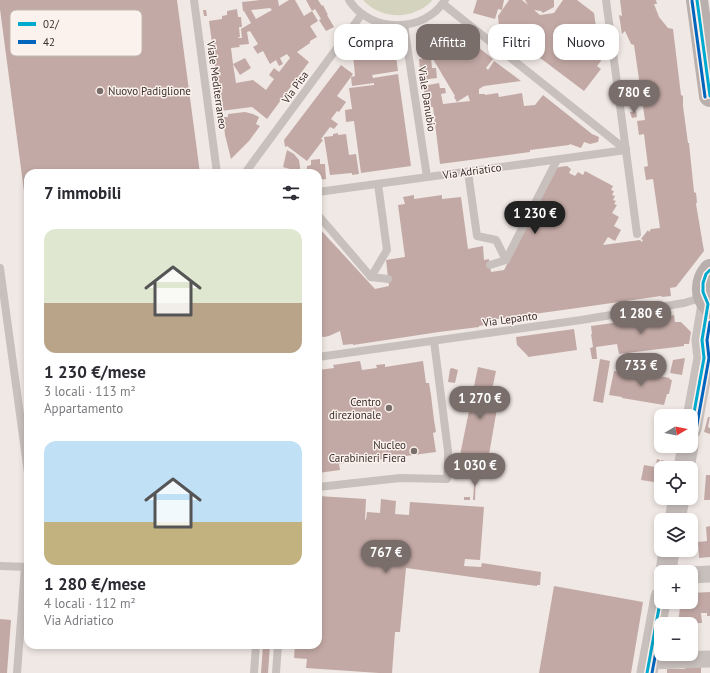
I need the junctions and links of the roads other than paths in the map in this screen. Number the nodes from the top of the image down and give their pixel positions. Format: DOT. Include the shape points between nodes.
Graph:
graph roads {
  1 [pos="194,0"];
  2 [pos="349,0"];
  3 [pos="606,0"];
  4 [pos="697,0"];
  5 [pos="444,2"];
  6 [pos="362,14"];
  7 [pos="382,24"];
  8 [pos="408,24"];
  9 [pos="408,51"];
  10 [pos="710,96"];
  11 [pos="626,150"];
  12 [pos="557,160"];
  13 [pos="216,169"];
  14 [pos="248,169"];
  15 [pos="468,172"];
  16 [pos="427,177"];
  17 [pos="378,184"];
  18 [pos="322,191"];
  19 [pos="322,220"];
  20 [pos="637,234"];
  21 [pos="506,260"];
  22 [pos="490,265"];
  23 [pos="0,268"];
  24 [pos="710,270"];
  25 [pos="371,277"];
  26 [pos="388,279"];
  27 [pos="707,302"];
  28 [pos="434,341"];
  29 [pos="707,352"];
  30 [pos="322,356"];
  31 [pos="695,409"];
  32 [pos="24,444"];
  33 [pos="322,487"];
  34 [pos="0,566"];
  35 [pos="24,567"];
  36 [pos="710,574"];
  37 [pos="698,575"];
  38 [pos="24,591"];
  39 [pos="659,609"];
  40 [pos="256,649"];
  41 [pos="278,649"];
  42 [pos="710,659"];
  43 [pos="648,667"];
  44 [pos="17,673"];
  45 [pos="254,673"];
  46 [pos="276,673"];
  1 -- 13 [label="lane, Viale Mediterraneo"];
  2 -- 6 [label="lane"];
  3 -- 11 [label="lane"];
  4 -- 10 [label="main road"];
  5 -- 8 [label="lane" via="432,14"];
  5 -- 11 [label="lane"];
  6 -- 7 [label="lane"];
  6 -- 14 [label="lane, Via Pisa"];
  9 -- 16 [label="lane, Viale Danubio"];
  11 -- 12 [label="lane, Via Adriatico"];
  11 -- 20 [label="lane"];
  12 -- 15 [label="lane, Via Adriatico"];
  12 -- 21 [label="lane"];
  15 -- 16 [label="lane, Via Adriatico"];
  15 -- 21 [label="lane" via="477,236 496,240"];
  16 -- 17 [label="lane, Via Adriatico"];
  17 -- 18 [label="lane, Via Adriatico"];
  17 -- 25 [label="lane" via="387,250"];
  19 -- 25 [label="lane"];
  21 -- 22 [label="lane"];
  23 -- 32 [label="lane"];
  24 -- 27 [label="main road" via="703,283"];
  25 -- 26 [label="lane"];
  27 -- 28 [label="lane, Via Lepanto" via="684,303"];
  27 -- 29 [label="street" via="702,340"];
  28 -- 30 [label="lane, Via Lepanto"];
  28 -- 33 [label="lane" via="448,451 447,479 400,478"];
  29 -- 31 [label="street"];
  34 -- 35 [label="lane"];
  36 -- 37 [label="street"];
  38 -- 44 [label="lane"];
  39 -- 43 [label="street"];
  40 -- 45 [label="lane"];
  41 -- 46 [label="lane"];
  42 -- 43 [label="street"];
}
